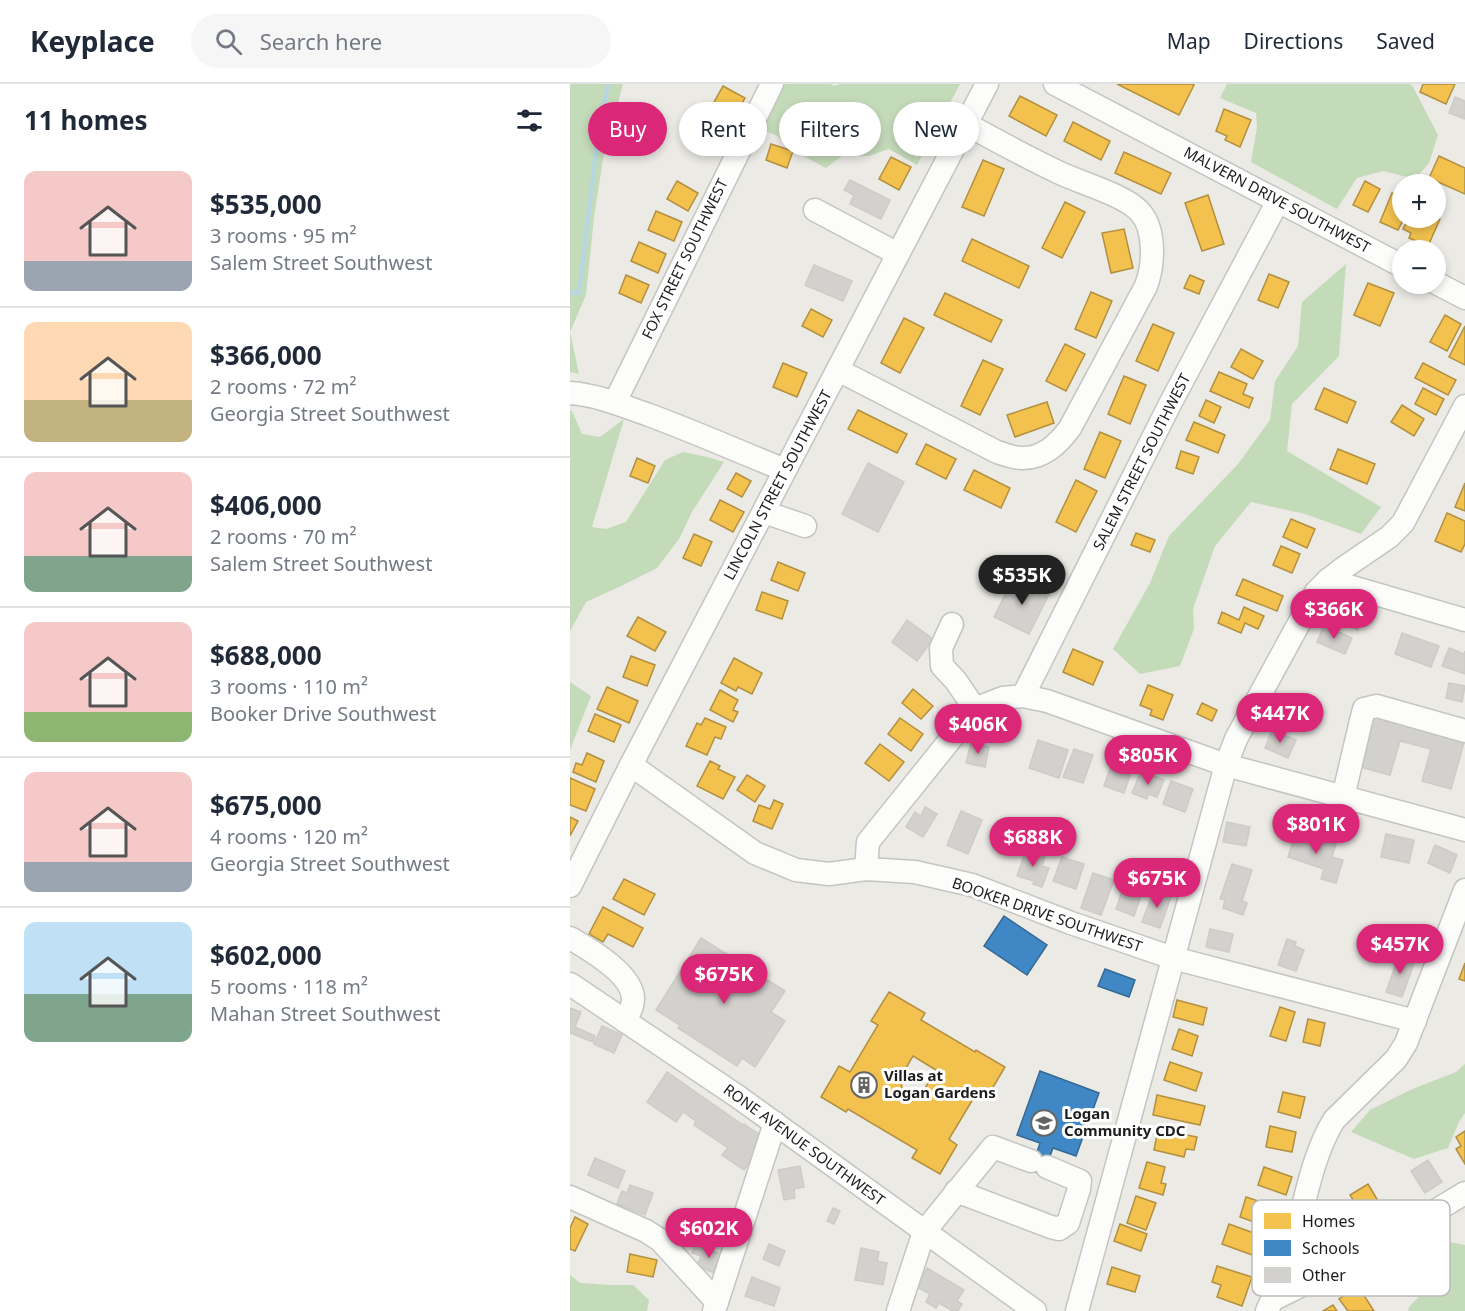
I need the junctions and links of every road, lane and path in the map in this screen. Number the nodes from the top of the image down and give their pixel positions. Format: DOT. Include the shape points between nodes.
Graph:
graph roads {
  1 [pos="772,84"];
  2 [pos="987,84"];
  3 [pos="1055,84"];
  4 [pos="978,102"];
  5 [pos="979,131"];
  6 [pos="949,156"];
  7 [pos="1278,201"];
  8 [pos="815,210"];
  9 [pos="898,254"];
  10 [pos="1392,261"];
  11 [pos="1446,288"];
  12 [pos="1465,298"];
  13 [pos="838,370"];
  14 [pos="570,393"];
  15 [pos="615,402"];
  16 [pos="1465,406"];
  17 [pos="786,470"];
  18 [pos="764,512"];
  19 [pos="805,526"];
  20 [pos="1328,579"];
  21 [pos="1465,620"];
  22 [pos="952,624"];
  23 [pos="1023,696"];
  24 [pos="975,709"];
  25 [pos="1465,730"];
  26 [pos="631,765"];
  27 [pos="1226,765"];
  28 [pos="1343,797"];
  29 [pos="1464,827"];
  30 [pos="866,869"];
  31 [pos="570,886"];
  32 [pos="1465,890"];
  33 [pos="570,938"];
  34 [pos="1173,958"];
  35 [pos="570,984"];
  36 [pos="625,1021"];
  37 [pos="1415,1021"];
  38 [pos="775,1123"];
  39 [pos="956,1191"];
  40 [pos="1465,1193"];
  41 [pos="570,1197"];
  42 [pos="1305,1200"];
  43 [pos="1450,1202"];
  44 [pos="924,1232"];
  45 [pos="1286,1296"];
  46 [pos="1269,1305"];
  47 [pos="716,1306"];
  48 [pos="898,1311"];
  49 [pos="1035,1311"];
  50 [pos="1077,1311"];
  1 -- 15 [label="street, FOX STREET SOUTHWEST"];
  2 -- 4 [label="street, LINCOLN STREET SOUTHWEST"];
  3 -- 7 [label="street, MALVERN DRIVE SOUTHWEST"];
  5 -- 13 [label="street" via="1060,173 1127,201 1147,223 1152,261 1146,285 1070,428 1049,451 1033,457 997,453"];
  6 -- 9 [label="street, LINCOLN STREET SOUTHWEST"];
  7 -- 10 [label="street, MALVERN DRIVE SOUTHWEST"];
  7 -- 23 [label="street, SALEM STREET SOUTHWEST" via="1170,404"];
  8 -- 9 [label="street"];
  9 -- 13 [label="street, LINCOLN STREET SOUTHWEST"];
  11 -- 12 [label="street"];
  13 -- 17 [label="street, LINCOLN STREET SOUTHWEST"];
  14 -- 15 [label="street"];
  15 -- 17 [label="street"];
  16 -- 20 [label="street" via="1403,523"];
  17 -- 18 [label="street, LINCOLN STREET SOUTHWEST"];
  18 -- 19 [label="street"];
  18 -- 26 [label="street, LINCOLN STREET SOUTHWEST"];
  20 -- 21 [label="street"];
  20 -- 27 [label="street" via="1316,592"];
  22 -- 24 [label="street" via="941,648 942,666"];
  23 -- 24 [label="street" via="1003,698"];
  23 -- 27 [label="street"];
  24 -- 30 [label="street" via="868,842"];
  25 -- 28 [label="street" via="1377,706 1364,709"];
  26 -- 30 [label="street, BOOKER DRIVE SOUTHWEST" via="756,853 796,870 829,874"];
  26 -- 31 [label="street, LINCOLN STREET SOUTHWEST"];
  27 -- 28 [label="street"];
  27 -- 34 [label="street"];
  28 -- 29 [label="street"];
  30 -- 34 [label="street, BOOKER DRIVE SOUTHWEST" via="915,872 972,885"];
  32 -- 37 [label="street"];
  33 -- 36 [label="street" via="621,974 629,986 632,1008"];
  34 -- 37 [label="street, BOOKER DRIVE SOUTHWEST"];
  34 -- 50 [label="street"];
  35 -- 36 [label="street, RONE AVENUE SOUTHWEST"];
  36 -- 38 [label="street, RONE AVENUE SOUTHWEST"];
  37 -- 42 [label="street" via="1396,1059 1334,1120"];
  38 -- 44 [label="street, RONE AVENUE SOUTHWEST"];
  38 -- 47 [label="street"];
  39 -- 39 [label="street" via="993,1147 1080,1181 1068,1223 1059,1229"];
  39 -- 44 [label="street"];
  40 -- 43 [label="street"];
  41 -- 47 [label="street" via="660,1240"];
  44 -- 48 [label="street"];
  44 -- 49 [label="street, RONE AVENUE SOUTHWEST"];
  45 -- 46 [label="street"];
}
